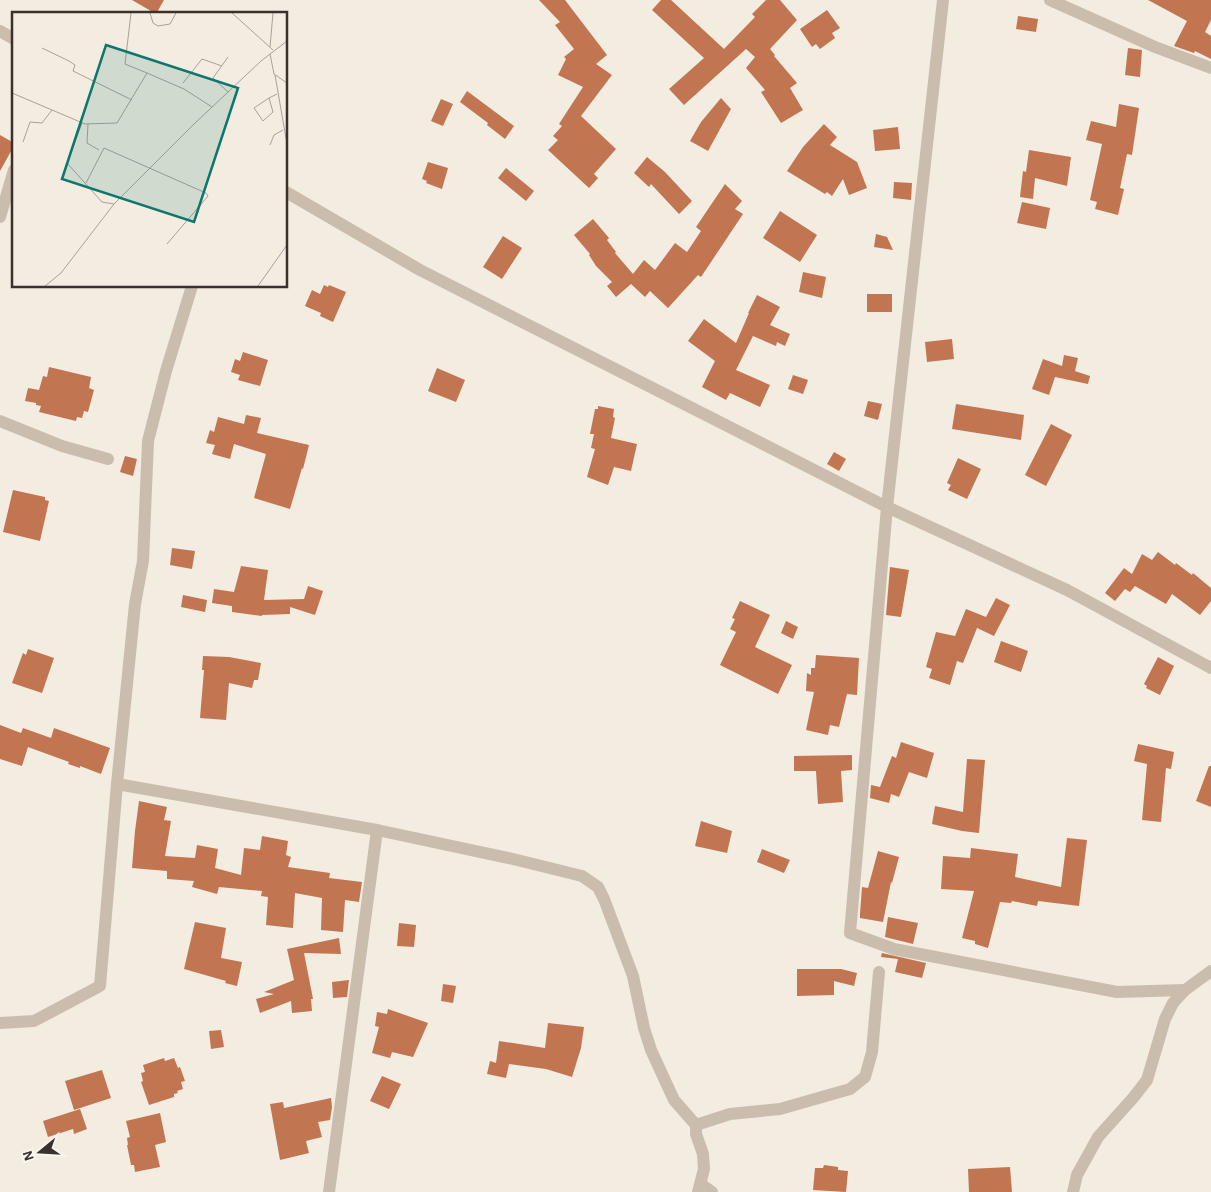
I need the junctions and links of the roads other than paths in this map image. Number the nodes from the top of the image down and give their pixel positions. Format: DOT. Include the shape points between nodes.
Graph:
graph roads {
  1 [pos="943,0"];
  2 [pos="1050,0"];
  3 [pos="0,31"];
  4 [pos="12,38"];
  5 [pos="1211,68"];
  6 [pos="12,177"];
  7 [pos="288,193"];
  8 [pos="0,217"];
  9 [pos="191,288"];
  10 [pos="0,421"];
  11 [pos="108,459"];
  12 [pos="887,507"];
  13 [pos="1211,668"];
  14 [pos="117,784"];
  15 [pos="377,830"];
  16 [pos="1211,971"];
  17 [pos="879,972"];
  18 [pos="1185,990"];
  19 [pos="0,1024"];
  20 [pos="696,1125"];
  21 [pos="699,1188"];
  22 [pos="329,1192"];
  23 [pos="712,1192"];
  24 [pos="1074,1192"];
  1 -- 12 [label="street"];
  2 -- 5 [label="street"];
  3 -- 4 [label="street"];
  6 -- 8 [label="street"];
  7 -- 12 [label="street" via="420,270"];
  9 -- 14 [label="street" via="148,441 143,561 135,604"];
  10 -- 11 [label="street" via="62,446"];
  12 -- 13 [label="street" via="1067,590"];
  12 -- 18 [label="street" via="850,932 894,949 1117,992"];
  14 -- 15 [label="street"];
  14 -- 19 [label="street" via="100,986 34,1020"];
  15 -- 20 [label="street" via="582,876 598,887 634,976 651,1050 674,1100"];
  15 -- 22 [label="street"];
  16 -- 18 [label="street"];
  17 -- 20 [label="street" via="872,1052 864,1077 850,1089 780,1109 730,1114"];
  18 -- 24 [label="street" via="1165,1019 1147,1080 1098,1137 1077,1175"];
  20 -- 21 [label="street" via="704,1169"];
  21 -- 23 [label="street"];
}
